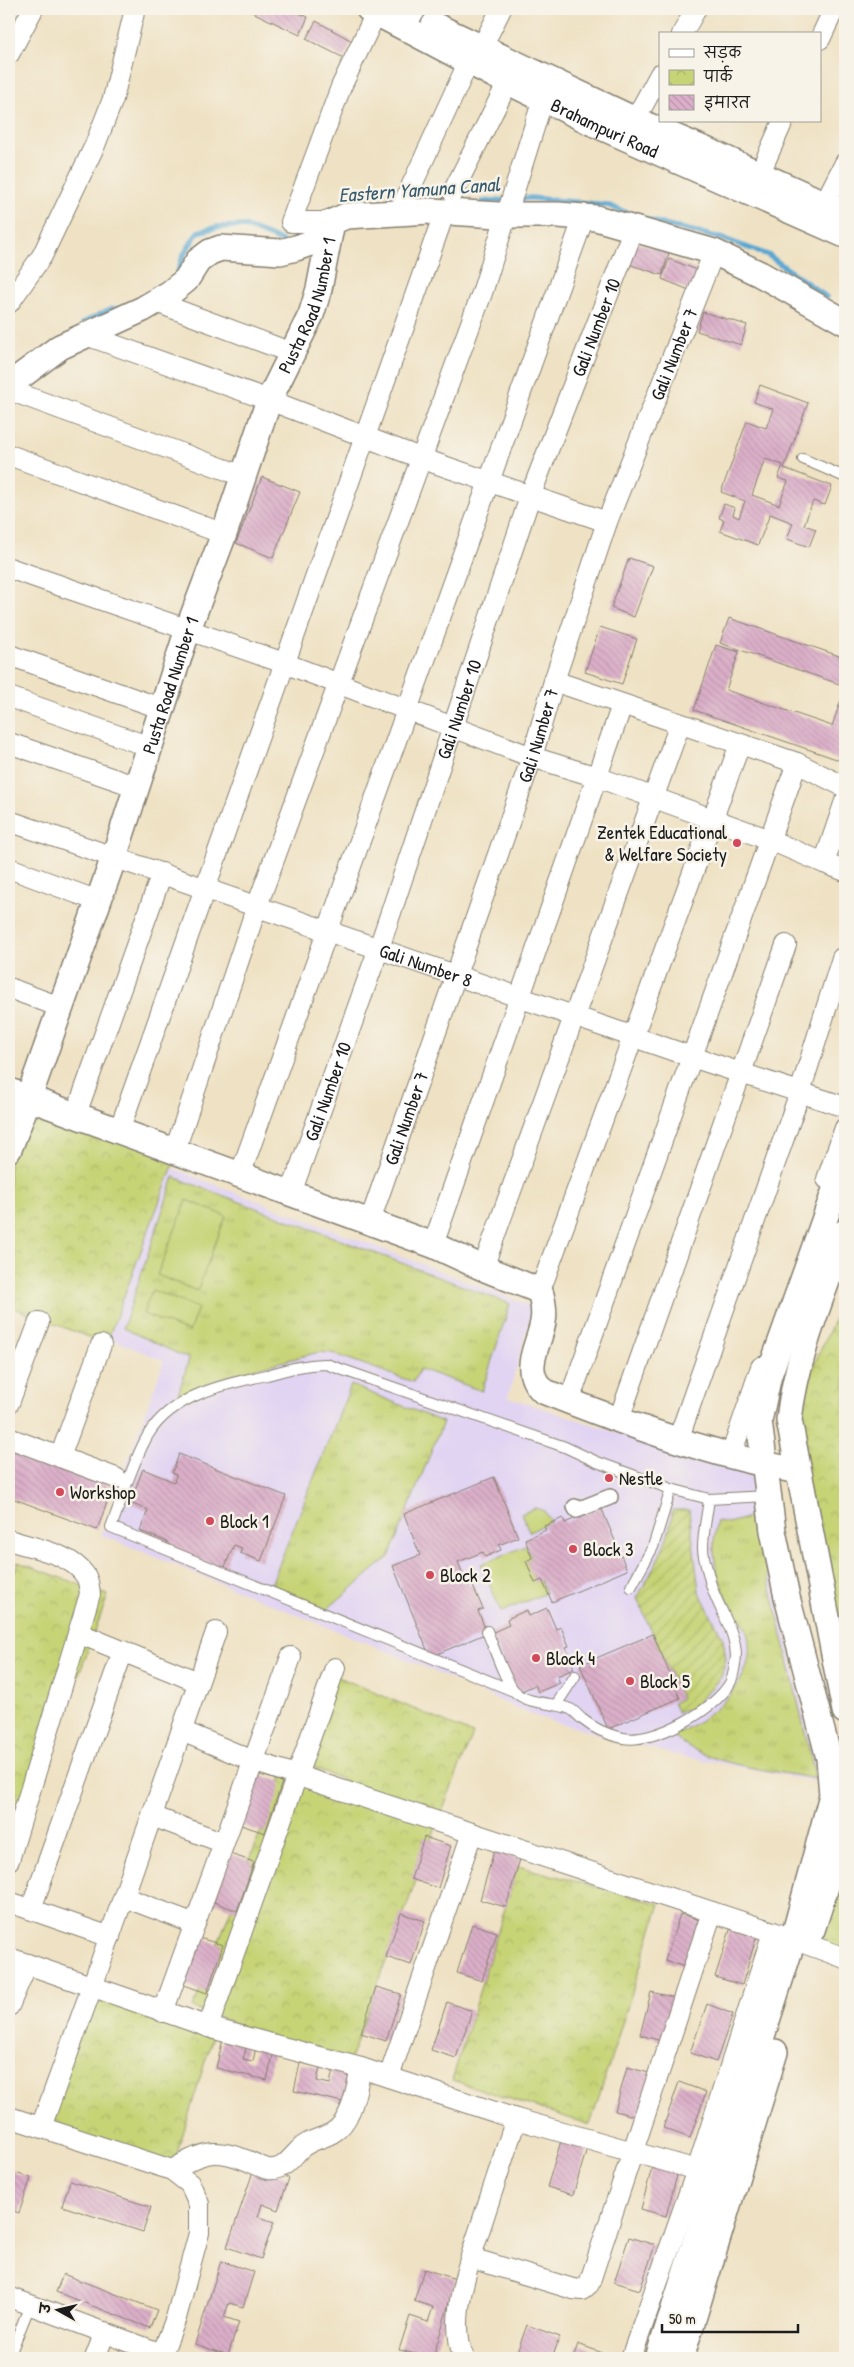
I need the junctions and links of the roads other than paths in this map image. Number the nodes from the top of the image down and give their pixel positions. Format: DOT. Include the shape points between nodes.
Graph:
graph roads {
  1 [pos="33,9"];
  2 [pos="135,9"];
  3 [pos="501,9"];
  4 [pos="696,9"];
  5 [pos="834,9"];
  6 [pos="373,11"];
  7 [pos="411,11"];
  8 [pos="683,32"];
  9 [pos="822,35"];
  10 [pos="9,54"];
  11 [pos="475,54"];
  12 [pos="659,76"];
  13 [pos="508,82"];
  14 [pos="548,90"];
  15 [pos="635,120"];
  16 [pos="783,122"];
  17 [pos="845,164"];
  18 [pos="758,174"];
  19 [pos="449,202"];
  20 [pos="835,208"];
  21 [pos="399,213"];
  22 [pos="507,214"];
  23 [pos="584,217"];
  24 [pos="326,222"];
  25 [pos="634,228"];
  26 [pos="845,235"];
  27 [pos="714,252"];
  28 [pos="156,302"];
  29 [pos="9,303"];
  30 [pos="845,322"];
  31 [pos="86,335"];
  32 [pos="292,353"];
  33 [pos="9,386"];
  34 [pos="9,390"];
  35 [pos="269,400"];
  36 [pos="366,436"];
  37 [pos="9,456"];
  38 [pos="423,459"];
  39 [pos="803,459"];
  40 [pos="242,476"];
  41 [pos="845,477"];
  42 [pos="489,480"];
  43 [pos="530,494"];
  44 [pos="607,522"];
  45 [pos="224,534"];
  46 [pos="9,568"];
  47 [pos="188,629"];
  48 [pos="9,655"];
  49 [pos="284,663"];
  50 [pos="554,681"];
  51 [pos="339,684"];
  52 [pos="9,697"];
  53 [pos="622,705"];
  54 [pos="163,709"];
  55 [pos="406,709"];
  56 [pos="680,724"];
  57 [pos="453,727"];
  58 [pos="9,743"];
  59 [pos="740,744"];
  60 [pos="150,747"];
  61 [pos="532,757"];
  62 [pos="797,763"];
  63 [pos="597,777"];
  64 [pos="137,787"];
  65 [pos="845,787"];
  66 [pos="654,798"];
  67 [pos="845,801"];
  68 [pos="712,820"];
  69 [pos="9,821"];
  70 [pos="770,840"];
  71 [pos="114,857"];
  72 [pos="824,863"];
  73 [pos="9,868"];
  74 [pos="845,870"];
  75 [pos="162,873"];
  76 [pos="206,889"];
  77 [pos="98,901"];
  78 [pos="257,906"];
  79 [pos="327,931"];
  80 [pos="786,945"];
  81 [pos="379,948"];
  82 [pos="842,958"];
  83 [pos="456,975"];
  84 [pos="9,988"];
  85 [pos="520,996"];
  86 [pos="60,1008"];
  87 [pos="575,1016"];
  88 [pos="632,1037"];
  89 [pos="692,1057"];
  90 [pos="742,1073"];
  91 [pos="800,1092"];
  92 [pos="19,1094"];
  93 [pos="845,1107"];
  94 [pos="75,1116"];
  95 [pos="845,1128"];
  96 [pos="119,1131"];
  97 [pos="9,1149"];
  98 [pos="176,1150"];
  99 [pos="845,1162"];
  100 [pos="240,1175"];
  101 [pos="291,1193"];
  102 [pos="370,1221"];
  103 [pos="833,1244"];
  104 [pos="433,1245"];
  105 [pos="483,1268"];
  106 [pos="540,1291"];
  107 [pos="39,1322"];
  108 [pos="101,1345"];
  109 [pos="569,1401"];
  110 [pos="9,1403"];
  111 [pos="619,1419"];
  112 [pos="9,1438"];
  113 [pos="678,1440"];
  114 [pos="731,1455"];
  115 [pos="60,1457"];
  116 [pos="764,1464"];
  117 [pos="798,1471"];
  118 [pos="116,1478"];
  119 [pos="671,1489"];
  120 [pos="768,1496"];
  121 [pos="610,1497"];
  122 [pos="709,1499"];
  123 [pos="575,1507"];
  124 [pos="9,1540"];
  125 [pos="631,1587"];
  126 [pos="487,1631"];
  127 [pos="78,1632"];
  128 [pos="216,1632"];
  129 [pos="123,1651"];
  130 [pos="291,1657"];
  131 [pos="335,1668"];
  132 [pos="575,1676"];
  133 [pos="198,1682"];
  134 [pos="516,1692"];
  135 [pos="556,1705"];
  136 [pos="845,1711"];
  137 [pos="182,1731"];
  138 [pos="253,1760"];
  139 [pos="296,1775"];
  140 [pos="152,1816"];
  141 [pos="845,1828"];
  142 [pos="472,1833"];
  143 [pos="224,1843"];
  144 [pos="9,1860"];
  145 [pos="124,1897"];
  146 [pos="9,1902"];
  147 [pos="31,1909"];
  148 [pos="712,1912"];
  149 [pos="195,1924"];
  150 [pos="110,1937"];
  151 [pos="791,1939"];
  152 [pos="845,1958"];
  153 [pos="18,1961"];
  154 [pos="92,1987"];
  155 [pos="9,2006"];
  156 [pos="163,2012"];
  157 [pos="208,2027"];
  158 [pos="362,2068"];
  159 [pos="390,2077"];
  160 [pos="9,2117"];
  161 [pos="516,2119"];
  162 [pos="41,2127"];
  163 [pos="633,2152"];
  164 [pos="172,2170"];
  165 [pos="697,2170"];
  166 [pos="471,2258"];
  167 [pos="9,2297"];
  168 [pos="30,2305"];
  169 [pos="105,2332"];
  170 [pos="168,2356"];
  171 [pos="9,2357"];
  172 [pos="95,2358"];
  173 [pos="464,2358"];
  174 [pos="630,2358"];
  175 [pos="658,2358"];
  176 [pos="681,2358"];
  1 -- 10 [label="street"];
  2 -- 29 [label="street" via="113,99 95,145 42,256"];
  3 -- 11 [label="street"];
  4 -- 8 [label="street"];
  5 -- 9 [label="street"];
  6 -- 11 [label="street, Brahampuri Road"];
  6 -- 24 [label="street" via="291,222"];
  7 -- 11 [label="street, Brahampuri Road"];
  11 -- 13 [label="street, Brahampuri Road"];
  11 -- 14 [label="street, Brahampuri Road"];
  11 -- 21 [label="street"];
  12 -- 15 [label="street"];
  13 -- 14 [label="street, Brahampuri Road"];
  13 -- 19 [label="street"];
  14 -- 15 [label="street, Brahampuri Road"];
  14 -- 22 [label="street"];
  14 -- 26 [label="street, Brahampuri Road" via="599,126"];
  15 -- 18 [label="street, Brahampuri Road"];
  16 -- 18 [label="street"];
  17 -- 20 [label="street"];
  18 -- 20 [label="street, Brahampuri Road"];
  19 -- 21 [label="street"];
  19 -- 22 [label="street"];
  19 -- 36 [label="street"];
  21 -- 24 [label="street" via="346,216"];
  22 -- 23 [label="street"];
  22 -- 38 [label="street"];
  23 -- 25 [label="street"];
  23 -- 42 [label="street"];
  24 -- 28 [label="street" via="319,240 296,248 280,252 222,248 210,252 198,261 186,280"];
  24 -- 32 [label="street, Pusta Road Number 1" via="319,289 312,314"];
  25 -- 27 [label="street"];
  25 -- 43 [label="street, Gali Number 10"];
  27 -- 30 [label="street"];
  27 -- 44 [label="street, Gali Number 7"];
  28 -- 31 [label="street"];
  28 -- 32 [label="street"];
  31 -- 33 [label="street" via="60,347"];
  31 -- 35 [label="street"];
  32 -- 35 [label="street, Pusta Road Number 1"];
  34 -- 40 [label="street"];
  35 -- 36 [label="street"];
  35 -- 40 [label="street, Pusta Road Number 1"];
  36 -- 38 [label="street"];
  36 -- 49 [label="street"];
  37 -- 45 [label="street"];
  38 -- 42 [label="street"];
  38 -- 51 [label="street"];
  39 -- 41 [label="lane"];
  40 -- 45 [label="street, Pusta Road Number 1"];
  42 -- 43 [label="street"];
  42 -- 55 [label="street"];
  43 -- 44 [label="street"];
  43 -- 57 [label="street, Gali Number 10"];
  44 -- 50 [label="street, Gali Number 7"];
  45 -- 47 [label="street, Pusta Road Number 1"];
  46 -- 47 [label="street"];
  47 -- 49 [label="street"];
  47 -- 54 [label="street, Pusta Road Number 1"];
  48 -- 54 [label="street"];
  49 -- 51 [label="street"];
  49 -- 76 [label="street"];
  50 -- 53 [label="street"];
  50 -- 61 [label="street, Gali Number 7"];
  51 -- 55 [label="street"];
  51 -- 78 [label="street"];
  52 -- 60 [label="street"];
  53 -- 56 [label="street"];
  53 -- 63 [label="street"];
  54 -- 60 [label="street, Pusta Road Number 1"];
  55 -- 57 [label="street"];
  55 -- 79 [label="street"];
  56 -- 59 [label="street"];
  56 -- 66 [label="street"];
  57 -- 61 [label="street"];
  57 -- 81 [label="street, Gali Number 10"];
  58 -- 64 [label="street"];
  59 -- 62 [label="street"];
  59 -- 68 [label="street"];
  60 -- 64 [label="street, Pusta Road Number 1"];
  61 -- 63 [label="street"];
  61 -- 83 [label="street, Gali Number 7"];
  62 -- 65 [label="street"];
  62 -- 70 [label="street"];
  63 -- 66 [label="street"];
  63 -- 85 [label="street"];
  64 -- 71 [label="street, Pusta Road Number 1"];
  66 -- 68 [label="street"];
  66 -- 87 [label="street"];
  67 -- 72 [label="street"];
  68 -- 70 [label="street"];
  68 -- 88 [label="street"];
  69 -- 71 [label="street, Gali Number 8"];
  70 -- 72 [label="street"];
  70 -- 89 [label="street"];
  71 -- 75 [label="street, Gali Number 8"];
  71 -- 77 [label="street, Pusta Road Number 1"];
  72 -- 74 [label="street"];
  73 -- 77 [label="street"];
  75 -- 76 [label="street, Gali Number 8"];
  75 -- 94 [label="street"];
  76 -- 78 [label="street, Gali Number 8"];
  76 -- 96 [label="street"];
  77 -- 86 [label="street, Pusta Road Number 1"];
  78 -- 79 [label="street, Gali Number 8"];
  78 -- 98 [label="street"];
  79 -- 81 [label="street, Gali Number 8"];
  79 -- 100 [label="street"];
  80 -- 90 [label="street"];
  81 -- 83 [label="street, Gali Number 8"];
  81 -- 101 [label="street, Gali Number 10"];
  82 -- 91 [label="street"];
  83 -- 85 [label="street, Gali Number 8"];
  83 -- 102 [label="street, Gali Number 7"];
  84 -- 86 [label="street"];
  85 -- 87 [label="street, Gali Number 8"];
  85 -- 104 [label="street"];
  86 -- 92 [label="street, Pusta Road Number 1"];
  87 -- 88 [label="street, Gali Number 8"];
  87 -- 105 [label="street"];
  88 -- 89 [label="street, Gali Number 8"];
  88 -- 106 [label="street"];
  89 -- 90 [label="street, Gali Number 8"];
  89 -- 109 [label="street"];
  90 -- 91 [label="street, Gali Number 8"];
  90 -- 111 [label="street"];
  91 -- 93 [label="street, Gali Number 8"];
  91 -- 113 [label="street"];
  92 -- 94 [label="street"];
  92 -- 97 [label="street, Pusta Road Number 1"];
  94 -- 96 [label="street"];
  95 -- 114 [label="street"];
  96 -- 98 [label="street"];
  98 -- 100 [label="street"];
  99 -- 103 [label="street"];
  100 -- 101 [label="street"];
  101 -- 102 [label="street"];
  102 -- 104 [label="street"];
  103 -- 116 [label="street" via="769,1375 758,1421"];
  103 -- 117 [label="street" via="792,1391 789,1420"];
  104 -- 105 [label="street"];
  105 -- 106 [label="street"];
  106 -- 109 [label="street" via="544,1321 532,1360 535,1384 543,1391"];
  107 -- 110 [label="street"];
  108 -- 115 [label="street"];
  109 -- 111 [label="street"];
  111 -- 113 [label="street"];
  112 -- 115 [label="street"];
  113 -- 114 [label="street"];
  114 -- 116 [label="street"];
  115 -- 118 [label="street"];
  116 -- 117 [label="street"];
  116 -- 120 [label="street"];
  117 -- 136 [label="street"];
  119 -- 122 [label="lane"];
  119 -- 125 [label="lane" via="654,1546"];
  119 -- 134 [label="lane" via="565,1447 326,1364 228,1383 196,1395 169,1411 148,1435 112,1527"];
  120 -- 122 [label="lane"];
  120 -- 151 [label="street" via="787,1597 829,1758 832,1795"];
  121 -- 123 [label="street" via="577,1510"];
  122 -- 135 [label="lane" via="703,1549 711,1584 734,1641 736,1662 730,1682 714,1700 690,1718 660,1734 641,1738 624,1738 598,1730 572,1709"];
  124 -- 127 [label="street" via="75,1564 87,1577 90,1594"];
  126 -- 134 [label="lane" via="508,1683"];
  127 -- 129 [label="street"];
  127 -- 144 [label="street"];
  128 -- 133 [label="street"];
  129 -- 133 [label="street"];
  129 -- 147 [label="street"];
  130 -- 138 [label="street"];
  131 -- 139 [label="street"];
  132 -- 135 [label="lane"];
  133 -- 137 [label="street"];
  134 -- 135 [label="lane"];
  137 -- 138 [label="street"];
  137 -- 140 [label="street"];
  138 -- 139 [label="street"];
  138 -- 143 [label="street"];
  139 -- 142 [label="street"];
  139 -- 157 [label="street"];
  140 -- 143 [label="street"];
  140 -- 145 [label="street"];
  141 -- 151 [label="street"];
  142 -- 148 [label="street"];
  142 -- 159 [label="street"];
  143 -- 149 [label="street"];
  145 -- 149 [label="street"];
  145 -- 150 [label="street"];
  146 -- 147 [label="street"];
  147 -- 150 [label="street"];
  148 -- 151 [label="street"];
  148 -- 163 [label="street"];
  149 -- 156 [label="street"];
  150 -- 154 [label="street"];
  151 -- 152 [label="street"];
  151 -- 165 [label="street"];
  151 -- 175 [label="street"];
  151 -- 176 [label="street"];
  153 -- 154 [label="street"];
  153 -- 155 [label="street"];
  154 -- 156 [label="street"];
  154 -- 162 [label="street"];
  156 -- 157 [label="street"];
  157 -- 158 [label="street"];
  158 -- 159 [label="street"];
  158 -- 164 [label="street" via="350,2110 341,2125 308,2143 283,2166 270,2169 239,2157 207,2152"];
  159 -- 161 [label="street"];
  160 -- 162 [label="street"];
  161 -- 163 [label="street"];
  161 -- 166 [label="street"];
  162 -- 164 [label="street"];
  163 -- 165 [label="street"];
  163 -- 166 [label="street" via="595,2272 590,2284 582,2290"];
  164 -- 170 [label="street" via="190,2184 199,2204 199,2233"];
  165 -- 174 [label="street"];
  166 -- 173 [label="street" via="460,2299 458,2328"];
  167 -- 168 [label="street"];
  168 -- 169 [label="street"];
  168 -- 171 [label="lane"];
  169 -- 170 [label="street"];
  169 -- 172 [label="street"];
}
